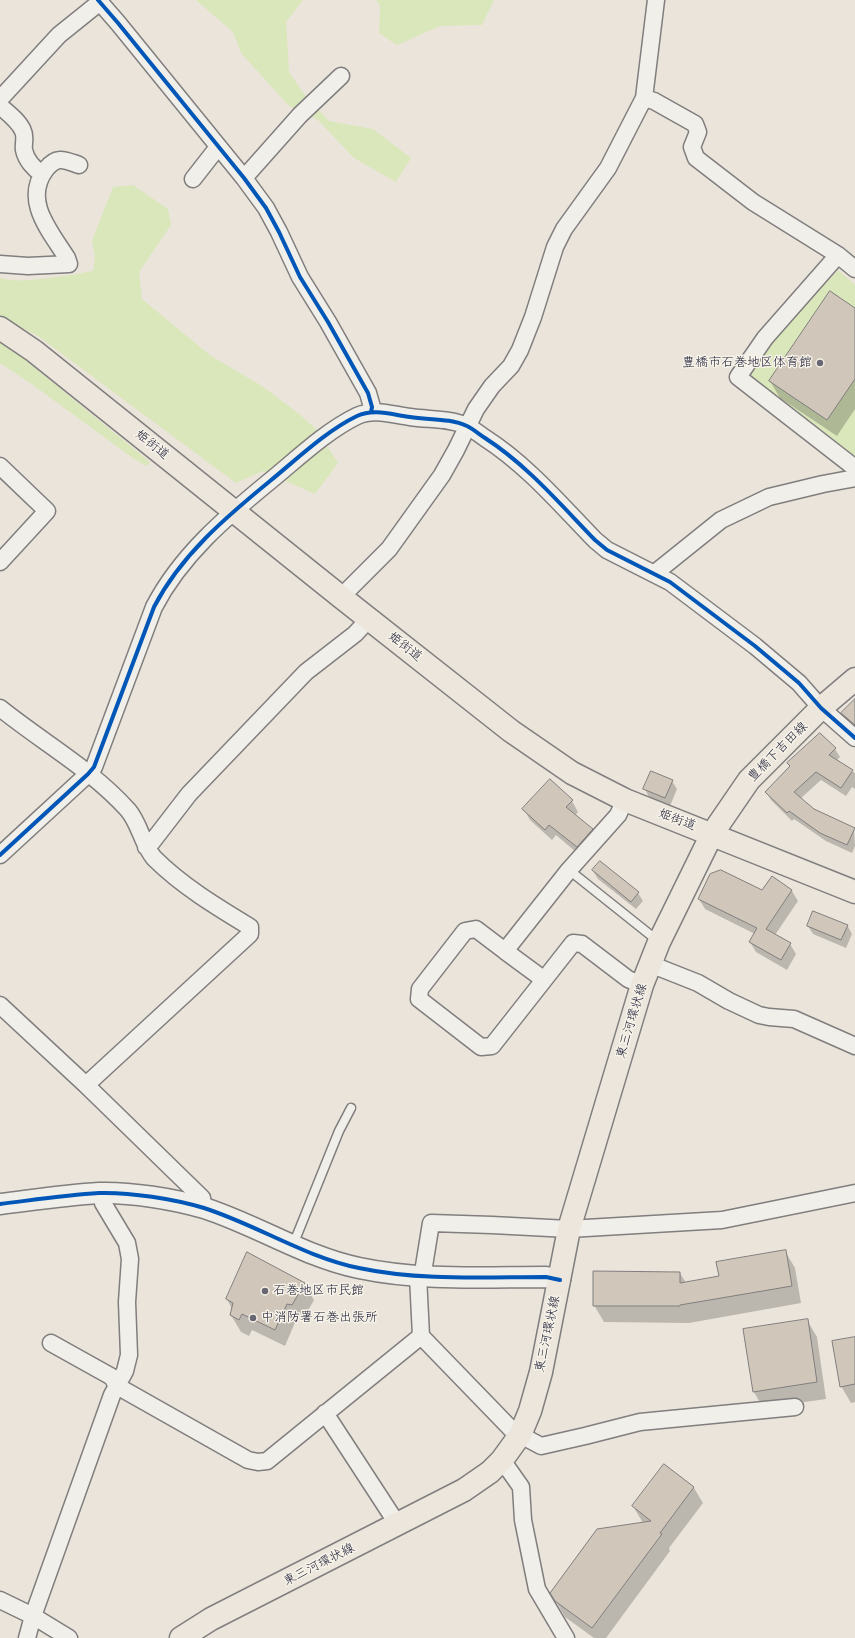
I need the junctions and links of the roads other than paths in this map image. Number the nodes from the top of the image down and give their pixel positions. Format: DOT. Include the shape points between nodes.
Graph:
graph roads {
  1 [pos="656,0"];
  2 [pos="99,1"];
  3 [pos="341,76"];
  4 [pos="644,98"];
  5 [pos="0,99"];
  6 [pos="0,106"];
  7 [pos="218,147"];
  8 [pos="79,165"];
  9 [pos="42,174"];
  10 [pos="244,178"];
  11 [pos="192,179"];
  12 [pos="838,256"];
  13 [pos="0,264"];
  14 [pos="855,270"];
  15 [pos="0,328"];
  16 [pos="371,412"];
  17 [pos="466,426"];
  18 [pos="0,466"];
  19 [pos="855,468"];
  20 [pos="855,478"];
  21 [pos="233,510"];
  22 [pos="0,562"];
  23 [pos="655,573"];
  24 [pos="341,597"];
  25 [pos="369,619"];
  26 [pos="855,679"];
  27 [pos="0,708"];
  28 [pos="822,708"];
  29 [pos="855,738"];
  30 [pos="88,774"];
  31 [pos="626,800"];
  32 [pos="712,834"];
  33 [pos="146,847"];
  34 [pos="0,855"];
  35 [pos="569,870"];
  36 [pos="855,892"];
  37 [pos="659,942"];
  38 [pos="505,951"];
  39 [pos="650,964"];
  40 [pos="543,979"];
  41 [pos="642,985"];
  42 [pos="0,1005"];
  43 [pos="855,1046"];
  44 [pos="86,1085"];
  45 [pos="351,1108"];
  46 [pos="101,1193"];
  47 [pos="855,1193"];
  48 [pos="0,1204"];
  49 [pos="204,1208"];
  50 [pos="569,1229"];
  51 [pos="293,1244"];
  52 [pos="421,1276"];
  53 [pos="560,1280"];
  54 [pos="421,1336"];
  55 [pos="51,1343"];
  56 [pos="117,1386"];
  57 [pos="795,1407"];
  58 [pos="325,1412"];
  59 [pos="520,1435"];
  60 [pos="502,1460"];
  61 [pos="398,1524"];
  62 [pos="0,1600"];
  63 [pos="33,1616"];
  64 [pos="27,1638"];
  65 [pos="69,1638"];
  66 [pos="181,1638"];
  67 [pos="566,1638"];
  1 -- 4 [label="street"];
  2 -- 5 [label="street" via="59,36"];
  2 -- 7 [label="street"];
  3 -- 10 [label="street" via="300,115"];
  4 -- 12 [label="street" via="695,124 698,132 692,147 696,158 754,202"];
  4 -- 17 [label="street" via="608,168 564,229 555,247 533,318 520,350"];
  6 -- 9 [label="street" via="24,132 24,150 27,158 35,170"];
  7 -- 10 [label="street"];
  7 -- 11 [label="street"];
  8 -- 9 [label="street" via="62,159 51,162"];
  9 -- 13 [label="street" via="36,193 37,204 69,264"];
  10 -- 16 [label="street" via="266,208 300,277 368,393"];
  12 -- 14 [label="street"];
  12 -- 19 [label="street" via="764,338 738,377"];
  15 -- 21 [label="main road, 姫街道" via="34,351"];
  16 -- 17 [label="street" via="449,421"];
  16 -- 21 [label="street" via="357,416 325,436"];
  17 -- 23 [label="street" via="526,468 607,550"];
  17 -- 24 [label="street" via="442,475 389,549"];
  18 -- 22 [label="street" via="47,511"];
  20 -- 23 [label="street" via="769,497 722,520"];
  21 -- 24 [label="main road, 姫街道"];
  21 -- 30 [label="street" via="210,532 164,587 154,607 94,767"];
  23 -- 28 [label="street" via="755,646 800,683"];
  24 -- 25 [label="main road, 姫街道"];
  25 -- 31 [label="main road, 姫街道" via="511,731 572,773"];
  25 -- 33 [label="street" via="355,634 306,672 189,794"];
  26 -- 28 [label="main road, 豊橋下吉田線"];
  27 -- 30 [label="street"];
  28 -- 29 [label="street"];
  28 -- 32 [label="main road, 豊橋下吉田線" via="749,780"];
  30 -- 33 [label="street" via="128,811 138,826"];
  30 -- 34 [label="street"];
  31 -- 32 [label="main road, 姫街道"];
  31 -- 35 [label="street" via="618,815"];
  32 -- 36 [label="main road, 姫街道"];
  32 -- 37 [label="main road, 東三河環状線"];
  33 -- 44 [label="street" via="154,858 188,887 250,927 250,934"];
  35 -- 37 [label="lane"];
  35 -- 38 [label="street"];
  37 -- 39 [label="main road, 東三河環状線"];
  38 -- 40 [label="street"];
  38 -- 40 [label="street" via="476,929 465,931 420,989 420,999 481,1047 492,1046"];
  39 -- 41 [label="main road, 東三河環状線"];
  39 -- 43 [label="street" via="698,983 729,1001 759,1014 794,1019"];
  40 -- 41 [label="street" via="573,943 582,944 628,979"];
  41 -- 50 [label="main road, 東三河環状線"];
  42 -- 44 [label="street"];
  44 -- 49 [label="street" via="202,1198"];
  45 -- 51 [label="lane" via="338,1131"];
  46 -- 48 [label="street"];
  46 -- 49 [label="street" via="170,1200"];
  46 -- 56 [label="street" via="103,1203 127,1243 130,1259 127,1302 129,1355 125,1372"];
  47 -- 50 [label="street" via="722,1220"];
  49 -- 51 [label="street"];
  50 -- 52 [label="street" via="431,1224"];
  50 -- 53 [label="main road, 東三河環状線"];
  51 -- 52 [label="street" via="357,1268 388,1274"];
  52 -- 53 [label="street" via="546,1277"];
  52 -- 54 [label="street"];
  53 -- 59 [label="main road, 東三河環状線" via="541,1372"];
  54 -- 58 [label="street"];
  54 -- 59 [label="street" via="513,1431"];
  55 -- 56 [label="street" via="112,1376"];
  56 -- 58 [label="street" via="248,1460 258,1462 267,1461"];
  56 -- 63 [label="street"];
  57 -- 59 [label="street" via="640,1422 541,1446"];
  58 -- 61 [label="street"];
  59 -- 60 [label="main road, 東三河環状線"];
  60 -- 61 [label="main road, 東三河環状線" via="464,1490"];
  60 -- 67 [label="street" via="522,1486 523,1520 538,1589"];
  61 -- 66 [label="main road, 東三河環状線" via="211,1619"];
  62 -- 63 [label="street"];
  63 -- 64 [label="street"];
  63 -- 65 [label="street"];
}
